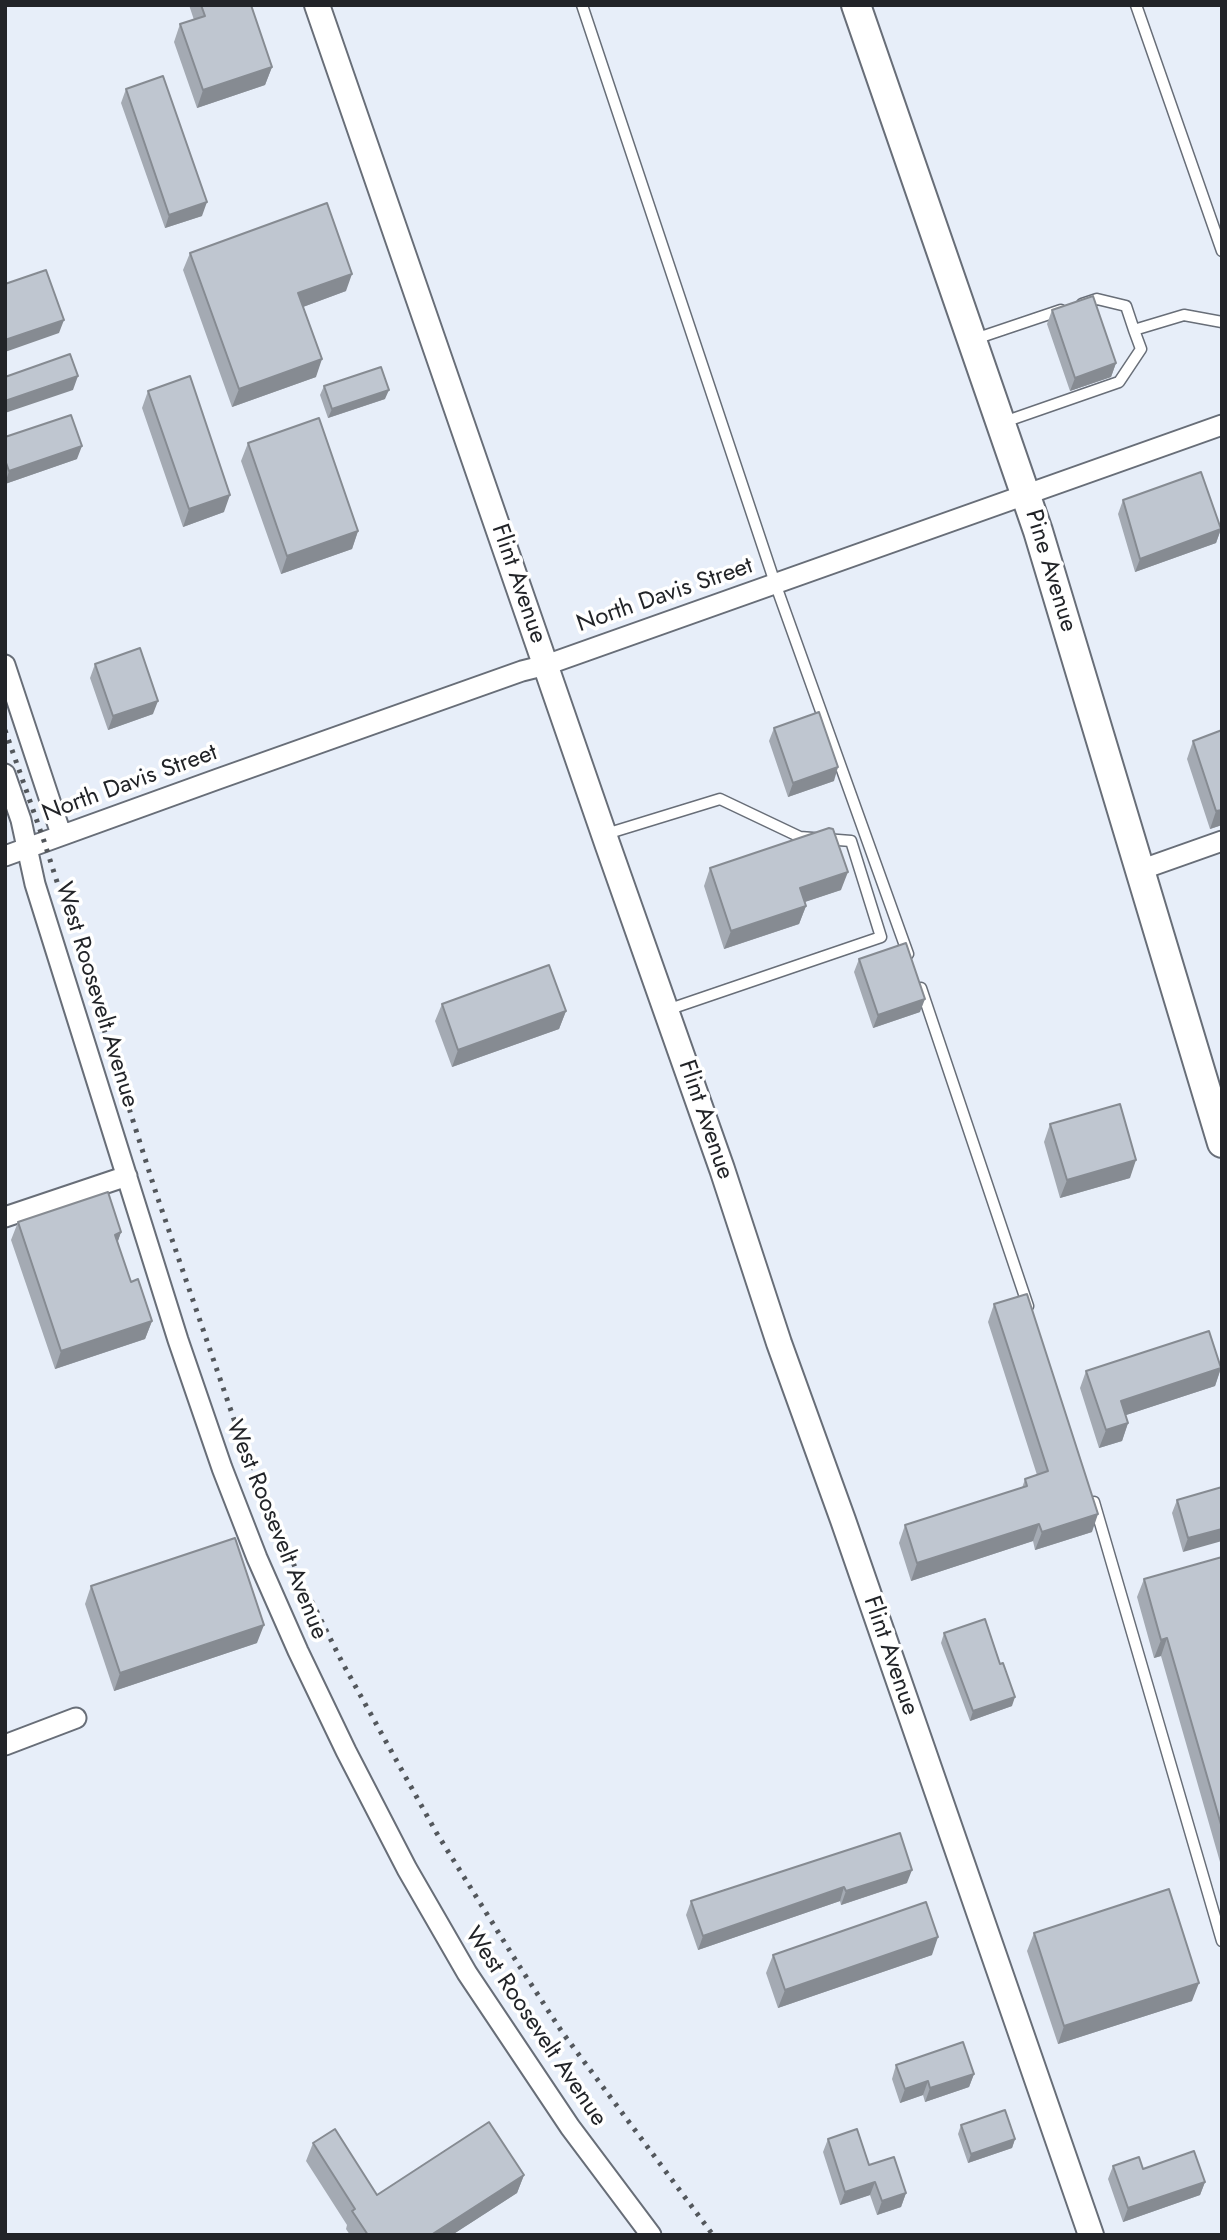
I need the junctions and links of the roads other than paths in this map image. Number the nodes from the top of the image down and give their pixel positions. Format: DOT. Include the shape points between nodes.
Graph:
graph roads {
  1 [pos="317,5"];
  2 [pos="582,5"];
  3 [pos="856,5"];
  4 [pos="1137,6"];
  5 [pos="1222,251"];
  6 [pos="1222,322"];
  7 [pos="1134,330"];
  8 [pos="972,340"];
  9 [pos="1000,424"];
  10 [pos="1222,425"];
  11 [pos="1027,495"];
  12 [pos="775,583"];
  13 [pos="5,665"];
  14 [pos="546,665"];
  15 [pos="5,774"];
  16 [pos="61,834"];
  17 [pos="604,835"];
  18 [pos="1222,841"];
  19 [pos="27,847"];
  20 [pos="5,856"];
  21 [pos="1140,870"];
  22 [pos="910,959"];
  23 [pos="915,972"];
  24 [pos="666,1010"];
  25 [pos="1222,1143"];
  26 [pos="127,1176"];
  27 [pos="5,1217"];
  28 [pos="1034,1322"];
  29 [pos="1090,1491"];
  30 [pos="76,1718"];
  31 [pos="5,1745"];
  32 [pos="1222,1941"];
  33 [pos="651,2235"];
  34 [pos="1091,2235"];
  1 -- 14 [label="street, Flint Avenue"];
  2 -- 12 [label="lane"];
  3 -- 8 [label="main road, Pine Avenue"];
  4 -- 5 [label="lane"];
  6 -- 7 [label="lane" via="1184,315"];
  7 -- 8 [label="lane" via="1126,306 1097,299"];
  7 -- 9 [label="lane" via="1141,349 1119,382"];
  8 -- 9 [label="main road, Pine Avenue"];
  9 -- 11 [label="main road, Pine Avenue"];
  10 -- 11 [label="street, North Davis Street"];
  11 -- 12 [label="street, North Davis Street"];
  11 -- 21 [label="main road, Pine Avenue"];
  12 -- 14 [label="street, North Davis Street"];
  12 -- 22 [label="lane"];
  13 -- 16 [label="street"];
  14 -- 16 [label="street, North Davis Street"];
  14 -- 17 [label="street, Flint Avenue"];
  15 -- 19 [label="street, West Roosevelt Avenue"];
  16 -- 19 [label="street, North Davis Street"];
  17 -- 24 [label="street, Flint Avenue"];
  17 -- 24 [label="lane" via="720,799 800,837 851,841 881,937"];
  18 -- 21 [label="street"];
  19 -- 20 [label="street, North Davis Street"];
  19 -- 26 [label="street, West Roosevelt Avenue"];
  21 -- 25 [label="main road, Pine Avenue"];
  23 -- 28 [label="lane"];
  24 -- 34 [label="street, Flint Avenue"];
  26 -- 27 [label="street"];
  26 -- 33 [label="street, West Roosevelt Avenue" via="222,1468 293,1640 346,1751 467,1973 570,2127"];
  29 -- 32 [label="lane"];
  30 -- 31 [label="street"];
}
